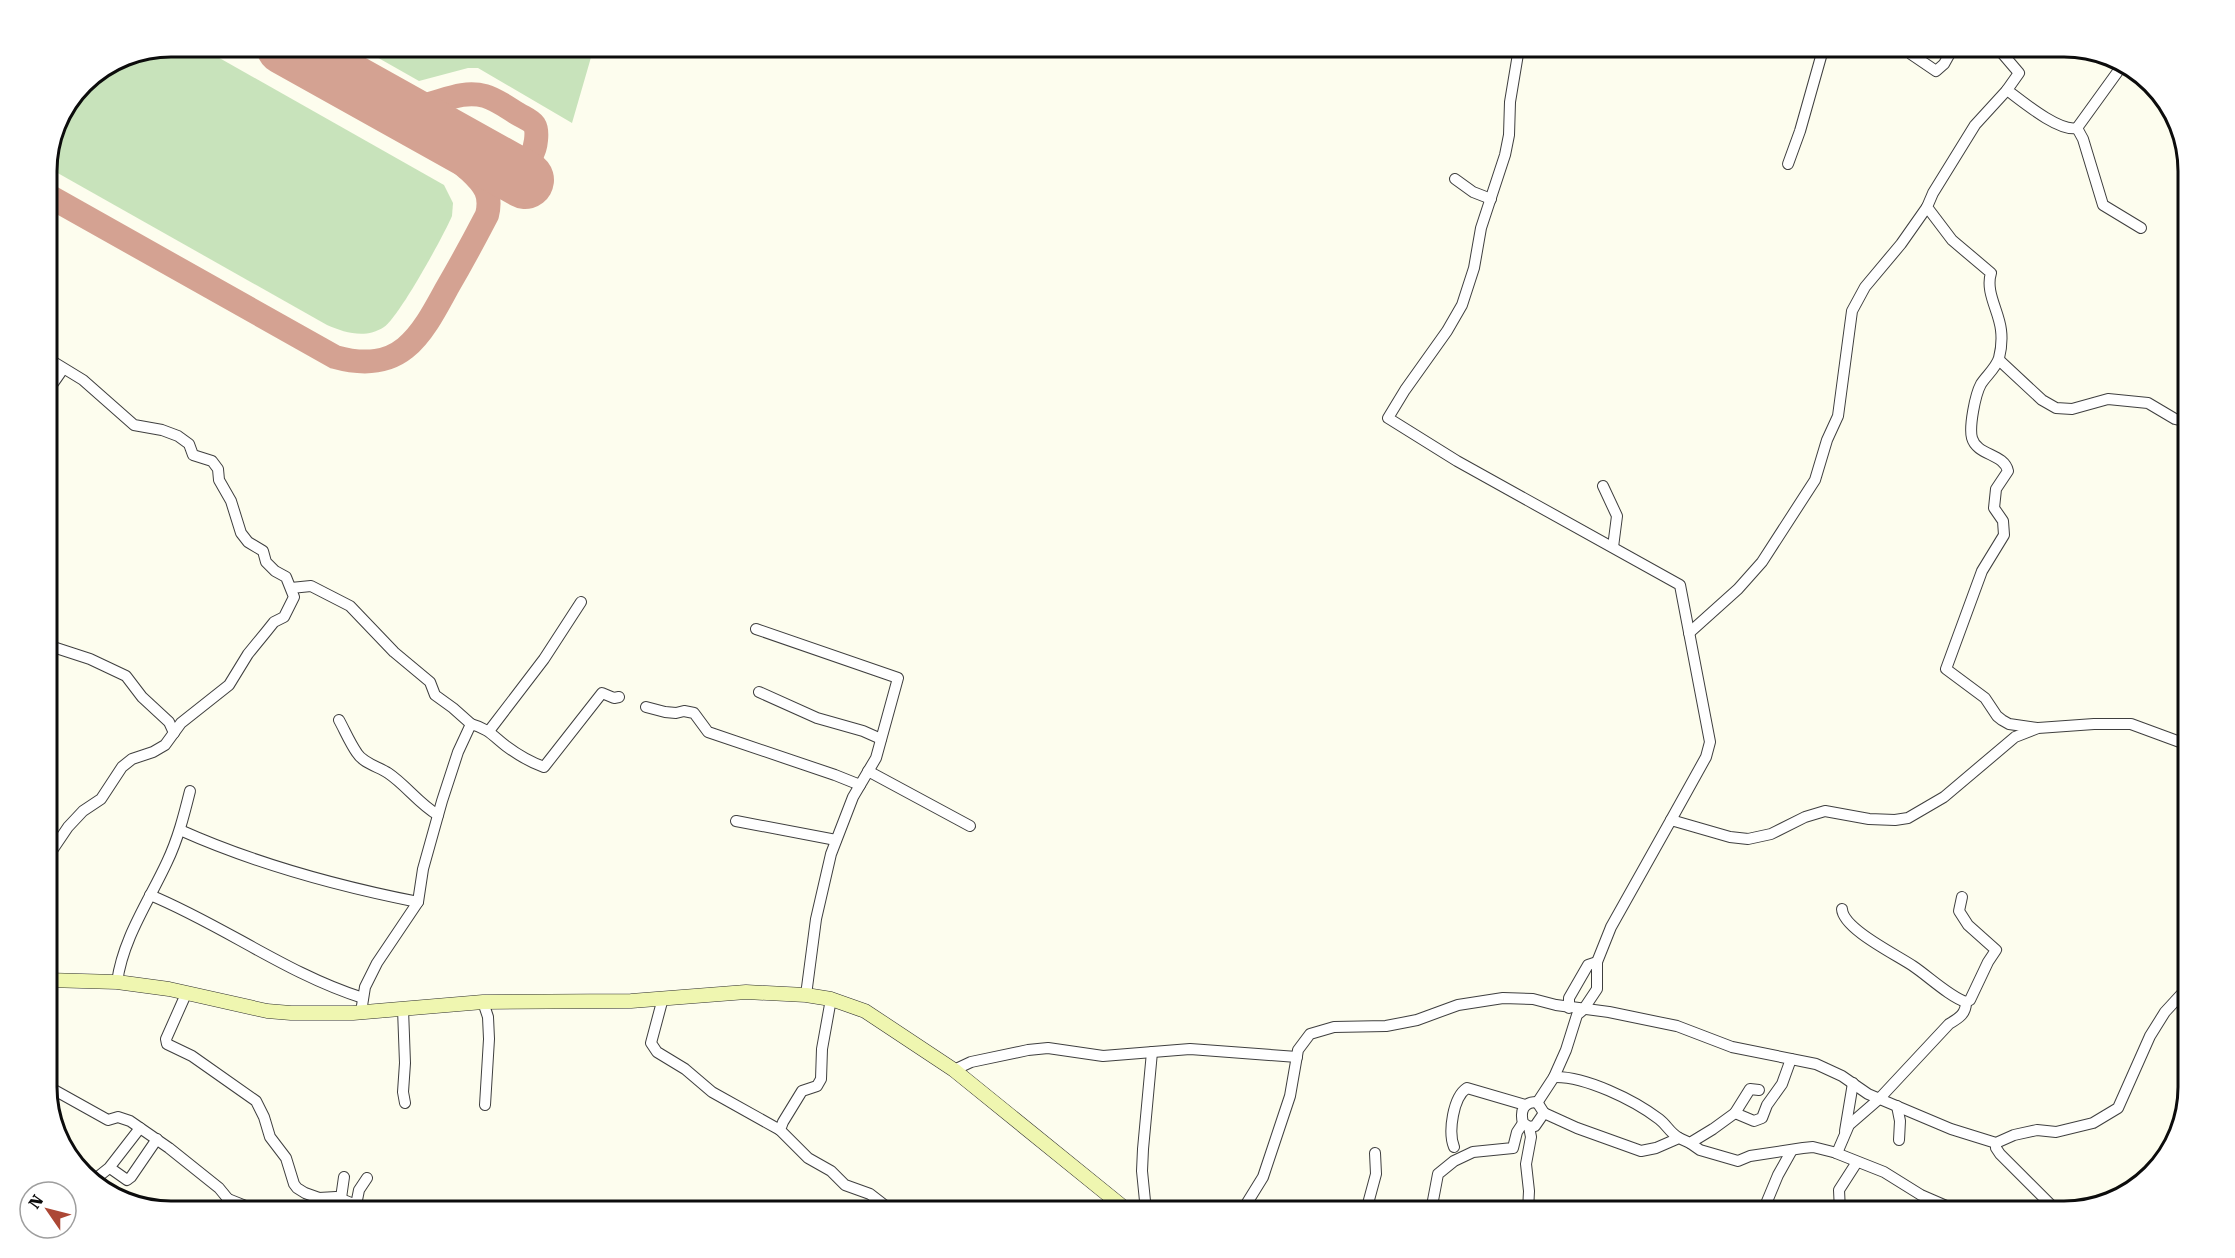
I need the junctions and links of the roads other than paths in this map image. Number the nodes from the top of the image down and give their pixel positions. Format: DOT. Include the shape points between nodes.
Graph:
graph roads {
  1 [pos="1518,57"];
  2 [pos="1821,57"];
  3 [pos="1915,57"];
  4 [pos="1948,57"];
  5 [pos="2005,57"];
  6 [pos="2118,71"];
  7 [pos="2007,90"];
  8 [pos="2077,128"];
  9 [pos="1788,164"];
  10 [pos="1455,179"];
  11 [pos="1491,199"];
  12 [pos="1927,207"];
  13 [pos="2141,228"];
  14 [pos="1999,360"];
  15 [pos="57,365"];
  16 [pos="63,369"];
  17 [pos="57,378"];
  18 [pos="2178,419"];
  19 [pos="1604,486"];
  20 [pos="1613,547"];
  21 [pos="291,588"];
  22 [pos="581,602"];
  23 [pos="756,629"];
  24 [pos="1689,633"];
  25 [pos="57,648"];
  26 [pos="759,692"];
  27 [pos="619,697"];
  28 [pos="646,707"];
  29 [pos="339,720"];
  30 [pos="471,724"];
  31 [pos="2038,728"];
  32 [pos="489,731"];
  33 [pos="174,733"];
  34 [pos="881,739"];
  35 [pos="2178,741"];
  36 [pos="868,771"];
  37 [pos="860,785"];
  38 [pos="190,791"];
  39 [pos="438,815"];
  40 [pos="1671,819"];
  41 [pos="736,821"];
  42 [pos="970,826"];
  43 [pos="180,831"];
  44 [pos="836,840"];
  45 [pos="57,843"];
  46 [pos="150,895"];
  47 [pos="1962,897"];
  48 [pos="418,902"];
  49 [pos="1842,909"];
  50 [pos="1597,962"];
  51 [pos="57,980"];
  52 [pos="117,982"];
  53 [pos="186,994"];
  54 [pos="806,995"];
  55 [pos="363,998"];
  56 [pos="663,998"];
  57 [pos="2178,998"];
  58 [pos="831,999"];
  59 [pos="483,1002"];
  60 [pos="1966,1002"];
  61 [pos="1569,1008"];
  62 [pos="403,1009"];
  63 [pos="1583,1010"];
  64 [pos="361,1012"];
  65 [pos="1152,1052"];
  66 [pos="1297,1057"];
  67 [pos="1791,1059"];
  68 [pos="954,1070"];
  69 [pos="1554,1077"];
  70 [pos="1853,1083"];
  71 [pos="1759,1090"];
  72 [pos="57,1092"];
  73 [pos="1880,1099"];
  74 [pos="1537,1102"];
  75 [pos="405,1103"];
  76 [pos="485,1105"];
  77 [pos="1525,1105"];
  78 [pos="1898,1106"];
  79 [pos="1544,1113"];
  80 [pos="1735,1113"];
  81 [pos="1526,1125"];
  82 [pos="140,1128"];
  83 [pos="780,1130"];
  84 [pos="1844,1134"];
  85 [pos="1678,1138"];
  86 [pos="157,1139"];
  87 [pos="1899,1140"];
  88 [pos="1690,1143"];
  89 [pos="1996,1143"];
  90 [pos="1455,1147"];
  91 [pos="1792,1150"];
  92 [pos="1375,1153"];
  93 [pos="1836,1153"];
  94 [pos="1468,1154"];
  95 [pos="1857,1162"];
  96 [pos="1452,1163"];
  97 [pos="110,1168"];
  98 [pos="100,1175"];
  99 [pos="344,1177"];
  100 [pos="367,1178"];
  101 [pos="340,1198"];
  102 [pos="228,1199"];
  103 [pos="233,1201"];
  104 [pos="347,1201"];
  105 [pos="357,1201"];
  106 [pos="879,1201"];
  107 [pos="1115,1201"];
  108 [pos="1145,1201"];
  109 [pos="1249,1201"];
  110 [pos="1369,1201"];
  111 [pos="1433,1201"];
  112 [pos="1529,1201"];
  113 [pos="1767,1201"];
  114 [pos="1840,1201"];
  115 [pos="1934,1201"];
  116 [pos="2046,1201"];
  1 -- 11 [label="street" via="1509,135"];
  2 -- 9 [label="street"];
  3 -- 4 [label="street" via="1935,71"];
  5 -- 7 [label="street" via="2019,73"];
  6 -- 8 [label="street"];
  7 -- 8 [label="street" via="2060,125"];
  7 -- 12 [label="street" via="1975,125"];
  8 -- 13 [label="street" via="2103,205"];
  10 -- 11 [label="street"];
  11 -- 20 [label="street" via="1462,305 1389,418 1457,462"];
  12 -- 14 [label="street" via="1952,240 1991,273 1988,283 2002,332"];
  12 -- 24 [label="street" via="1865,287 1852,311 1838,416 1815,480 1762,562"];
  14 -- 18 [label="street" via="2056,408 2072,409 2108,399 2148,403"];
  14 -- 31 [label="street" via="1974,400 1971,431 1978,448 2007,466 2008,471 1996,489 1994,508 2005,529 1982,570 1946,669 1985,698 2001,720"];
  15 -- 16 [label="street"];
  16 -- 17 [label="street"];
  16 -- 21 [label="street" via="83,380 134,425 178,436 189,444 193,455 212,461 241,533 263,551 266,562 286,577"];
  19 -- 20 [label="street" via="1617,516"];
  20 -- 24 [label="street" via="1680,585"];
  21 -- 30 [label="street" via="311,586 350,606 394,652 430,682 435,695"];
  21 -- 33 [label="street" via="294,597 284,617 274,622 248,654 229,685"];
  22 -- 32 [label="street"];
  23 -- 34 [label="street" via="898,678"];
  24 -- 40 [label="street" via="1710,742 1706,757"];
  25 -- 33 [label="street" via="126,676 169,722"];
  26 -- 34 [label="street" via="817,718"];
  27 -- 32 [label="street" via="599,695 543,767 526,760"];
  28 -- 37 [label="street" via="693,713 708,732"];
  29 -- 39 [label="street" via="357,753 403,784"];
  30 -- 32 [label="street"];
  30 -- 39 [label="street"];
  31 -- 35 [label="street" via="2131,724"];
  31 -- 40 [label="street" via="2015,737 1944,797 1908,819 1869,819 1825,812 1748,839"];
  33 -- 45 [label="street" via="165,745 122,767 101,799 83,811"];
  34 -- 36 [label="street"];
  36 -- 37 [label="street"];
  36 -- 42 [label="street"];
  37 -- 44 [label="street"];
  38 -- 43 [label="street"];
  39 -- 48 [label="street"];
  40 -- 50 [label="street" via="1611,927"];
  41 -- 44 [label="street"];
  43 -- 46 [label="street"];
  43 -- 48 [label="street" via="256,861"];
  44 -- 54 [label="street" via="816,919"];
  46 -- 52 [label="street" via="128,942"];
  46 -- 55 [label="street" via="198,916 285,966"];
  47 -- 60 [label="street" via="1959,911 1963,919 1996,950"];
  48 -- 55 [label="street" via="377,963"];
  49 -- 60 [label="street" via="1844,917 1878,946"];
  50 -- 61 [label="street" via="1588,965 1569,998"];
  50 -- 63 [label="street" via="1597,989"];
  51 -- 52 [label="street"];
  52 -- 53 [label="street"];
  53 -- 64 [label="street" via="280,1012"];
  53 -- 101 [label="street" via="167,1044 192,1056 255,1101 270,1137 286,1158 297,1188 319,1198"];
  54 -- 56 [label="street" via="746,992"];
  54 -- 58 [label="street"];
  55 -- 64 [label="street"];
  56 -- 59 [label="street"];
  56 -- 83 [label="street" via="651,1043 657,1052 712,1092"];
  57 -- 89 [label="street" via="2150,1036 2118,1108 2092,1123 2056,1132 2037,1130"];
  58 -- 68 [label="street" via="865,1011"];
  58 -- 83 [label="street" via="821,1079 817,1086 802,1091"];
  59 -- 62 [label="street"];
  59 -- 76 [label="street" via="489,1039"];
  60 -- 73 [label="street" via="1960,1018 1937,1036"];
  61 -- 63 [label="street"];
  61 -- 66 [label="street" via="1533,999 1503,998 1458,1005 1386,1026 1334,1027 1310,1034"];
  62 -- 64 [label="street"];
  62 -- 75 [label="street"];
  63 -- 67 [label="street" via="1677,1026 1731,1047"];
  63 -- 69 [label="street" via="1577,1015"];
  65 -- 66 [label="street" via="1190,1049"];
  65 -- 68 [label="street" via="1103,1056 1048,1048 971,1062"];
  65 -- 108 [label="street" via="1143,1149"];
  66 -- 109 [label="street" via="1277,1141"];
  67 -- 70 [label="street" via="1816,1064"];
  67 -- 80 [label="street" via="1762,1118 1754,1121"];
  68 -- 107 [label="street"];
  69 -- 74 [label="street"];
  69 -- 85 [label="street" via="1575,1079 1621,1096 1665,1123"];
  70 -- 73 [label="street"];
  70 -- 84 [label="street"];
  71 -- 80 [label="street" via="1749,1090"];
  72 -- 82 [label="street" via="101,1117 118,1117"];
  73 -- 78 [label="street"];
  73 -- 84 [label="street"];
  74 -- 77 [label="street"];
  74 -- 79 [label="street"];
  77 -- 81 [label="street" via="1521,1115"];
  77 -- 90 [label="street" via="1467,1088 1455,1111"];
  78 -- 87 [label="street"];
  78 -- 89 [label="street"];
  79 -- 81 [label="street" via="1536,1126"];
  79 -- 85 [label="street" via="1641,1151"];
  80 -- 88 [label="street"];
  81 -- 94 [label="street" via="1516,1132 1513,1148"];
  81 -- 112 [label="street" via="1531,1137 1526,1164"];
  82 -- 86 [label="street"];
  82 -- 97 [label="street"];
  83 -- 106 [label="street" via="808,1158 831,1171 845,1185"];
  84 -- 93 [label="street"];
  85 -- 88 [label="street"];
  86 -- 97 [label="street" via="127,1180"];
  86 -- 102 [label="street"];
  88 -- 91 [label="street" via="1700,1150 1738,1161"];
  89 -- 116 [label="street" via="2000,1154"];
  90 -- 94 [label="street"];
  90 -- 96 [label="street" via="1449,1156"];
  91 -- 93 [label="street" via="1813,1147"];
  91 -- 113 [label="street"];
  92 -- 110 [label="street" via="1376,1174"];
  93 -- 95 [label="street"];
  94 -- 96 [label="street"];
  95 -- 114 [label="street" via="1839,1190"];
  95 -- 115 [label="street" via="1884,1172"];
  96 -- 111 [label="street" via="1438,1174"];
  97 -- 98 [label="street"];
  99 -- 101 [label="street"];
  100 -- 105 [label="street"];
  101 -- 104 [label="street"];
  102 -- 103 [label="street"];
}
